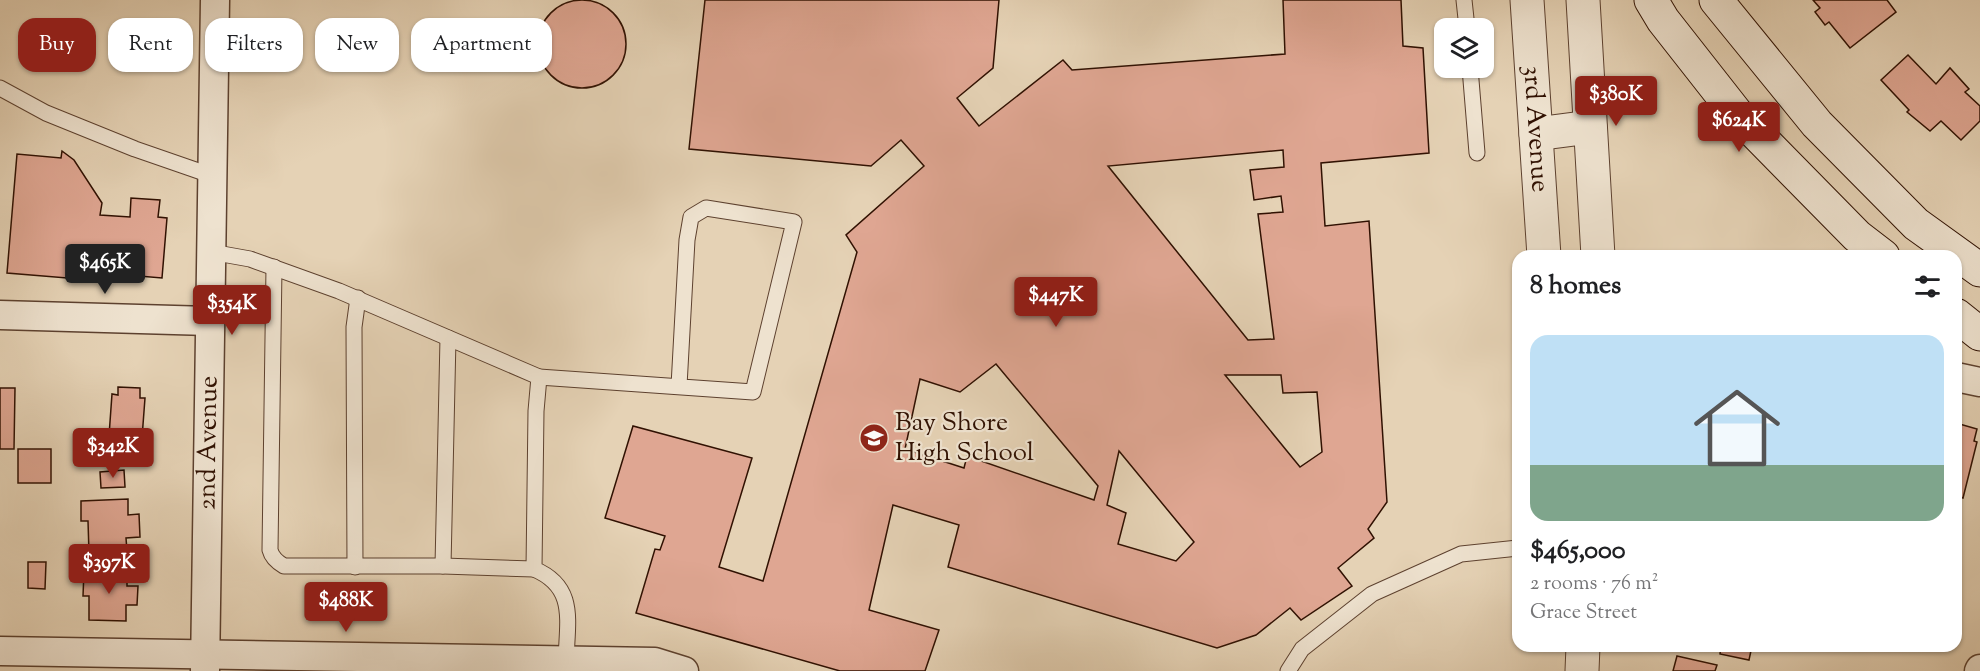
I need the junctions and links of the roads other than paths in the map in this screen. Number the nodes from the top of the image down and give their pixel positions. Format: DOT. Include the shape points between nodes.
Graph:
graph roads {
  1 [pos="215,0"];
  2 [pos="1464,0"];
  3 [pos="1527,0"];
  4 [pos="1583,0"];
  5 [pos="1652,0"];
  6 [pos="1716,0"];
  7 [pos="1466,18"];
  8 [pos="1471,78"];
  9 [pos="0,88"];
  10 [pos="1590,127"];
  11 [pos="1536,134"];
  12 [pos="1477,153"];
  13 [pos="213,176"];
  14 [pos="1544,250"];
  15 [pos="1598,250"];
  16 [pos="1875,250"];
  17 [pos="1952,250"];
  18 [pos="211,252"];
  19 [pos="1962,257"];
  20 [pos="274,267"];
  21 [pos="1980,270"];
  22 [pos="358,298"];
  23 [pos="0,315"];
  24 [pos="1962,320"];
  25 [pos="209,321"];
  26 [pos="1980,334"];
  27 [pos="448,338"];
  28 [pos="539,377"];
  29 [pos="1962,378"];
  30 [pos="1980,382"];
  31 [pos="679,386"];
  32 [pos="1512,549"];
  33 [pos="443,566"];
  34 [pos="355,567"];
  35 [pos="534,568"];
  36 [pos="0,651"];
  37 [pos="1583,652"];
  38 [pos="566,661"];
  39 [pos="205,662"];
  40 [pos="684,671"];
  41 [pos="1287,671"];
  42 [pos="1582,671"];
  1 -- 13 [label="street, 2nd Avenue"];
  2 -- 7 [label="lane"];
  3 -- 11 [label="main road, 3rd Avenue"];
  4 -- 10 [label="main road, 3rd Avenue"];
  5 -- 16 [label="main road" via="1663,20 1736,113"];
  6 -- 17 [label="main road" via="1817,124 1916,224"];
  8 -- 12 [label="lane"];
  9 -- 13 [label="lane" via="46,113"];
  10 -- 11 [label="main road"];
  10 -- 15 [label="main road, 3rd Avenue"];
  11 -- 14 [label="main road, 3rd Avenue"];
  13 -- 18 [label="street, 2nd Avenue"];
  18 -- 20 [label="lane"];
  18 -- 25 [label="street, 2nd Avenue"];
  19 -- 21 [label="main road"];
  20 -- 22 [label="lane"];
  20 -- 34 [label="lane" via="270,549 284,566"];
  22 -- 27 [label="lane"];
  22 -- 34 [label="lane" via="354,327"];
  23 -- 25 [label="street"];
  24 -- 26 [label="main road"];
  25 -- 39 [label="street, 2nd Avenue"];
  27 -- 28 [label="lane"];
  27 -- 33 [label="lane"];
  28 -- 31 [label="lane"];
  28 -- 35 [label="lane"];
  29 -- 30 [label="street"];
  31 -- 31 [label="lane" via="753,392 794,222 706,208 691,217"];
  32 -- 41 [label="lane" via="1461,554 1372,594 1302,649"];
  33 -- 34 [label="lane"];
  33 -- 35 [label="lane"];
  35 -- 38 [label="lane" via="554,580 564,597 568,618"];
  36 -- 39 [label="street"];
  37 -- 42 [label="main road"];
  38 -- 39 [label="street"];
  38 -- 40 [label="street" via="654,662"];
}
